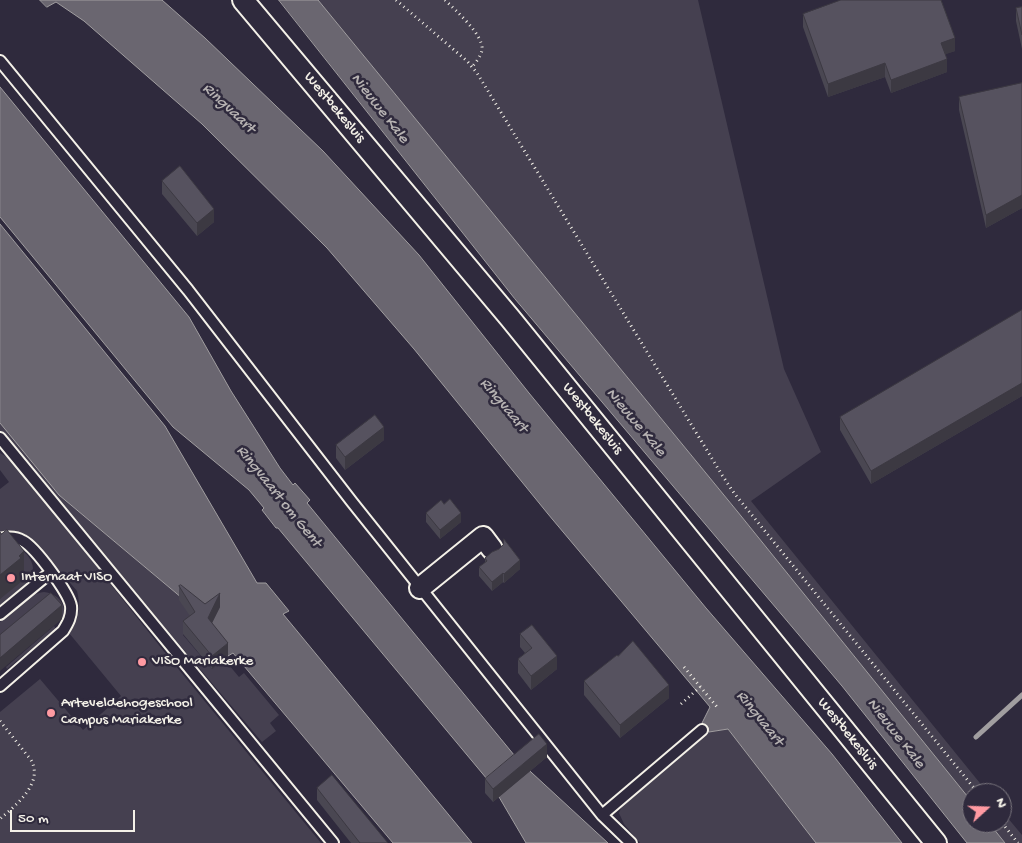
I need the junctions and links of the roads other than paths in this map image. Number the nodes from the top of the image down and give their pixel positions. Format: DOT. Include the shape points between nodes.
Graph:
graph roads {
  1 [pos="243,0"];
  2 [pos="0,61"];
  3 [pos="0,438"];
  4 [pos="0,539"];
  5 [pos="476,542"];
  6 [pos="50,572"];
  7 [pos="420,588"];
  8 [pos="0,614"];
  9 [pos="0,686"];
  10 [pos="702,730"];
  11 [pos="602,815"];
  12 [pos="333,843"];
  13 [pos="631,843"];
  14 [pos="936,843"];
  1 -- 14 [label="street, Westbekesluis" via="510,318"];
  2 -- 7 [label="lane" via="188,290"];
  3 -- 12 [label="lane"];
  4 -- 6 [label="lane" via="9,537 23,541"];
  5 -- 7 [label="street"];
  6 -- 8 [label="lane"];
  6 -- 9 [label="lane" via="64,589 71,606 70,621 63,631"];
  7 -- 11 [label="lane"];
  10 -- 11 [label="lane"];
  11 -- 13 [label="lane"];
}
